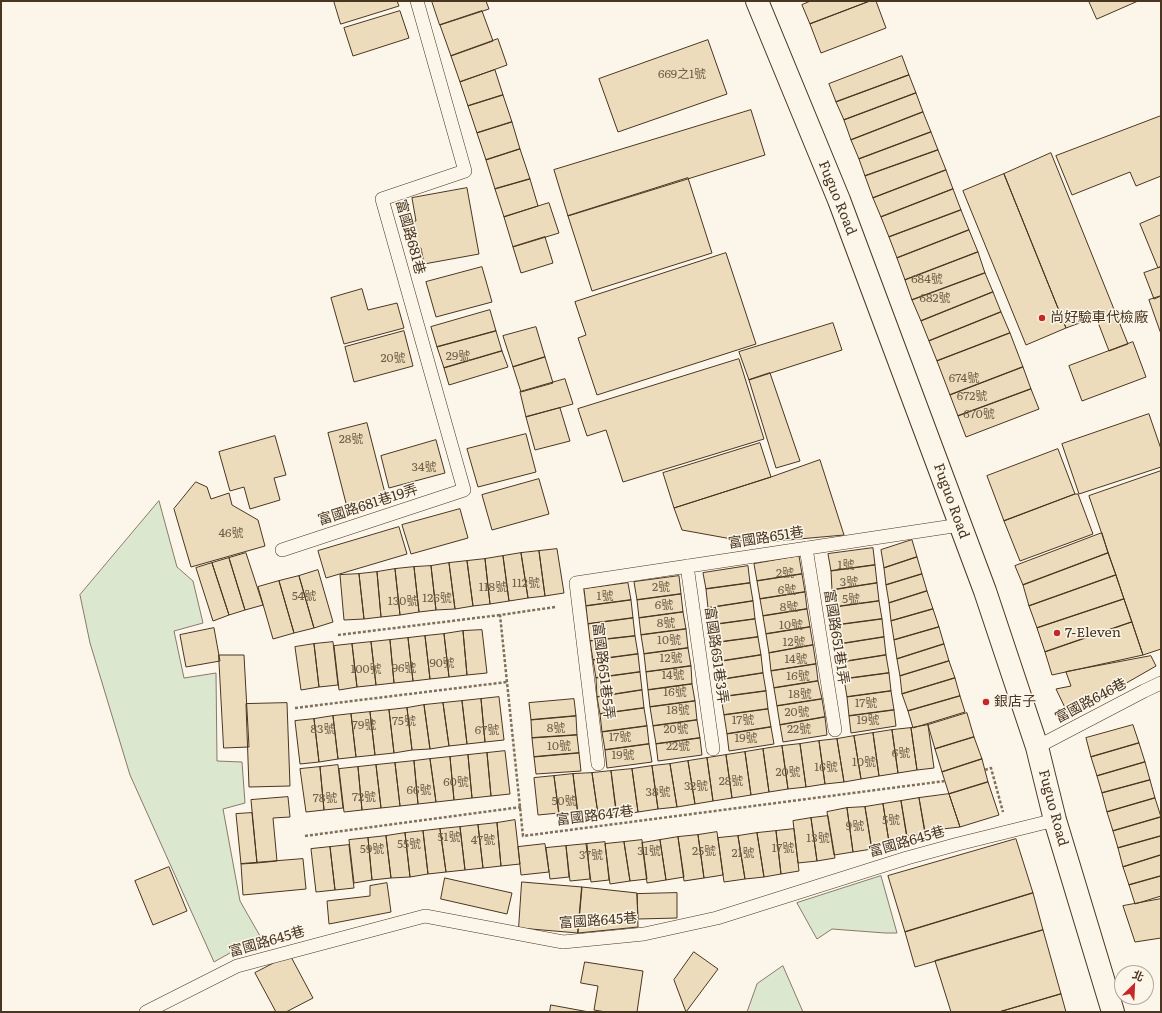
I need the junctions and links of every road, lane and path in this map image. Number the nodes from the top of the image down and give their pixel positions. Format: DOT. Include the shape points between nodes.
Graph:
graph roads {
  1 [pos="417,1"];
  2 [pos="757,1"];
  3 [pos="464,490"];
  4 [pos="960,525"];
  5 [pos="806,548"];
  6 [pos="282,550"];
  7 [pos="687,566"];
  8 [pos="576,583"];
  9 [pos="555,607"];
  10 [pos="500,615"];
  11 [pos="338,635"];
  12 [pos="507,682"];
  13 [pos="1161,683"];
  14 [pos="295,708"];
  15 [pos="835,730"];
  16 [pos="1037,747"];
  17 [pos="713,749"];
  18 [pos="598,764"];
  19 [pos="985,770"];
  20 [pos="945,781"];
  21 [pos="521,807"];
  22 [pos="1055,820"];
  23 [pos="1009,832"];
  24 [pos="305,836"];
  25 [pos="146,1012"];
  26 [pos="1113,1012"];
  1 -- 3 [label="lane, 富國路681巷" via="465,171 382,199"];
  2 -- 4 [label="street, Fuguo Road" via="839,200"];
  3 -- 6 [label="lane, 富國路681巷19弄"];
  4 -- 5 [label="lane, 富國路651巷"];
  4 -- 16 [label="street, Fuguo Road"];
  5 -- 7 [label="lane, 富國路651巷"];
  5 -- 15 [label="lane, 富國路651巷1弄"];
  7 -- 8 [label="lane, 富國路651巷"];
  7 -- 17 [label="lane, 富國路651巷3弄"];
  8 -- 18 [label="lane, 富國路651巷5弄"];
  9 -- 10 [label="path"];
  10 -- 11 [label="path"];
  10 -- 12 [label="path, 富國路647巷"];
  12 -- 14 [label="path"];
  12 -- 21 [label="path, 富國路647巷"];
  13 -- 16 [label="lane, 富國路646巷"];
  16 -- 22 [label="street, Fuguo Road"];
  19 -- 23 [label="path" via="991,768"];
  20 -- 21 [label="path, 富國路647巷" via="523,836"];
  21 -- 24 [label="path"];
  22 -- 23 [label="lane, 富國路645巷"];
  22 -- 26 [label="street, Fuguo Road"];
  23 -- 25 [label="lane, 富國路645巷" via="907,858 717,918 644,934 563,942 425,916 237,966"];
}
